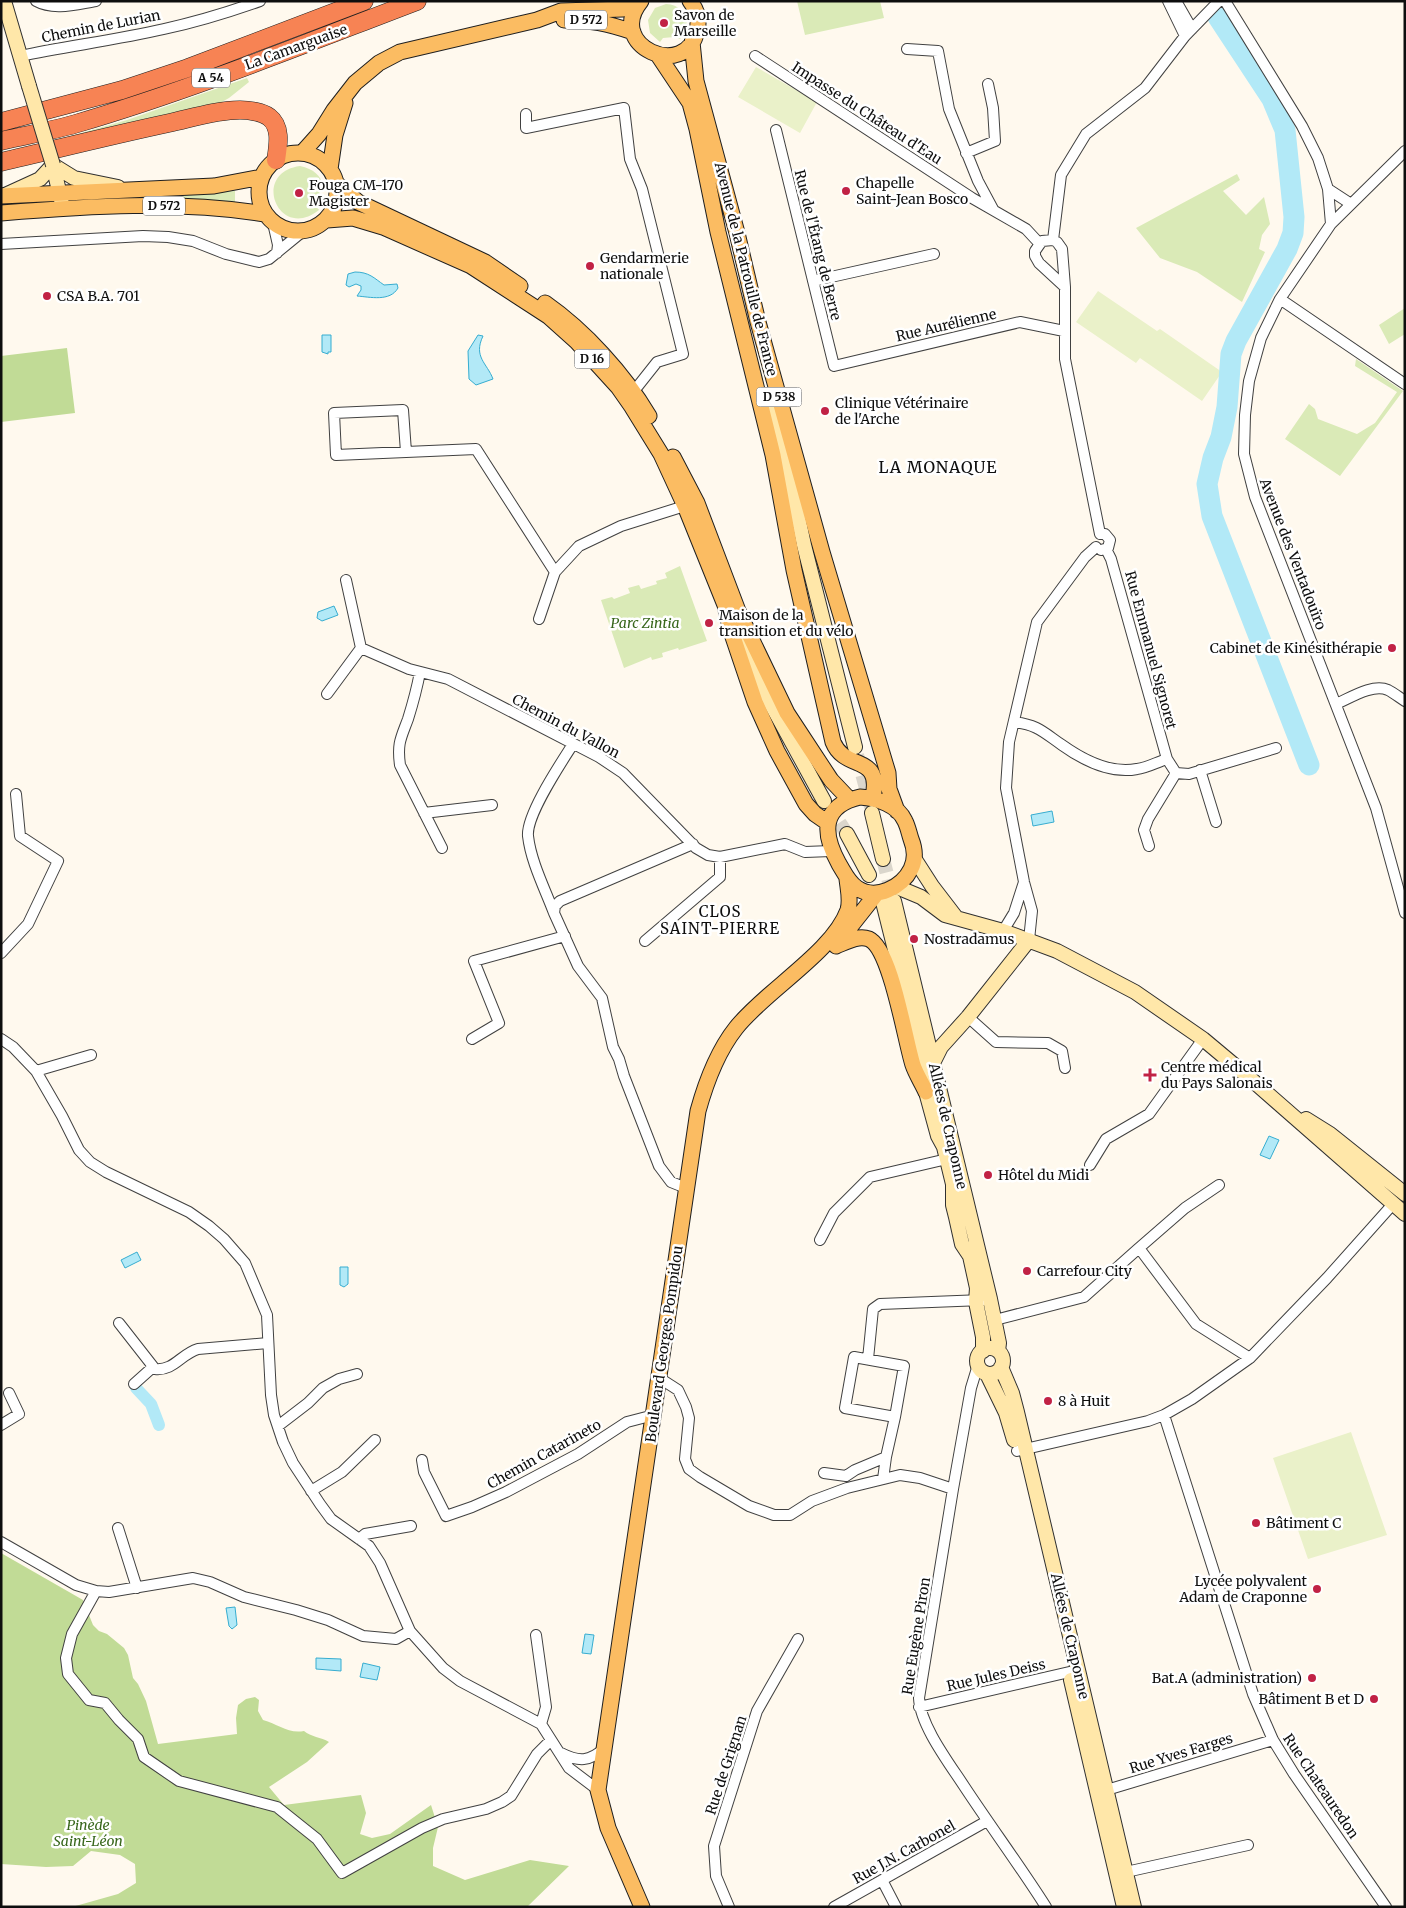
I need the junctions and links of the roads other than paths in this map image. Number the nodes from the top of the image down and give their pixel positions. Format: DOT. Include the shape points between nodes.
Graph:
graph roads {
  1 [pos="4,1"];
  2 [pos="36,1"];
  3 [pos="96,1"];
  4 [pos="260,1"];
  5 [pos="338,1"];
  6 [pos="364,1"];
  7 [pos="417,1"];
  8 [pos="690,1"];
  9 [pos="1168,1"];
  10 [pos="1176,1"];
  11 [pos="1219,1"];
  12 [pos="1225,1"];
  13 [pos="640,2"];
  14 [pos="537,20"];
  15 [pos="633,32"];
  16 [pos="1189,32"];
  17 [pos="692,42"];
  18 [pos="906,49"];
  19 [pos="20,56"];
  20 [pos="658,56"];
  21 [pos="755,56"];
  22 [pos="988,84"];
  23 [pos="346,95"];
  24 [pos="60,107"];
  25 [pos="526,114"];
  26 [pos="1,122"];
  27 [pos="776,130"];
  28 [pos="1,141"];
  29 [pos="302,153"];
  30 [pos="966,153"];
  31 [pos="1404,153"];
  32 [pos="276,160"];
  33 [pos="1,162"];
  34 [pos="53,166"];
  35 [pos="330,169"];
  36 [pos="262,177"];
  37 [pos="337,184"];
  38 [pos="130,189"];
  39 [pos="1328,189"];
  40 [pos="59,193"];
  41 [pos="2,196"];
  42 [pos="1351,204"];
  43 [pos="63,208"];
  44 [pos="993,210"];
  45 [pos="1,213"];
  46 [pos="269,218"];
  47 [pos="326,220"];
  48 [pos="1331,224"];
  49 [pos="302,232"];
  50 [pos="718,232"];
  51 [pos="737,233"];
  52 [pos="1054,240"];
  53 [pos="1039,243"];
  54 [pos="1,244"];
  55 [pos="277,253"];
  56 [pos="934,254"];
  57 [pos="1062,258"];
  58 [pos="1042,266"];
  59 [pos="813,281"];
  60 [pos="1065,287"];
  61 [pos="1280,299"];
  62 [pos="758,322"];
  63 [pos="1064,331"];
  64 [pos="834,366"];
  65 [pos="1405,384"];
  66 [pos="634,391"];
  67 [pos="406,452"];
  68 [pos="773,455"];
  69 [pos="691,504"];
  70 [pos="804,545"];
  71 [pos="1101,548"];
  72 [pos="555,572"];
  73 [pos="346,580"];
  74 [pos="726,605"];
  75 [pos="539,619"];
  76 [pos="361,648"];
  77 [pos="420,672"];
  78 [pos="327,694"];
  79 [pos="1405,702"];
  80 [pos="1336,704"];
  81 [pos="1014,722"];
  82 [pos="573,744"];
  83 [pos="855,747"];
  84 [pos="1276,748"];
  85 [pos="1167,759"];
  86 [pos="1200,770"];
  87 [pos="1176,773"];
  88 [pos="16,794"];
  89 [pos="873,797"];
  90 [pos="849,799"];
  91 [pos="824,801"];
  92 [pos="492,805"];
  93 [pos="897,811"];
  94 [pos="424,813"];
  95 [pos="872,813"];
  96 [pos="1216,822"];
  97 [pos="828,823"];
  98 [pos="847,834"];
  99 [pos="692,844"];
  100 [pos="1149,846"];
  101 [pos="442,848"];
  102 [pos="831,851"];
  103 [pos="720,857"];
  104 [pos="914,858"];
  105 [pos="883,859"];
  106 [pos="869,874"];
  107 [pos="847,879"];
  108 [pos="1024,882"];
  109 [pos="888,896"];
  110 [pos="554,912"];
  111 [pos="1405,914"];
  112 [pos="955,917"];
  113 [pos="1003,931"];
  114 [pos="565,936"];
  115 [pos="645,940"];
  116 [pos="1029,940"];
  117 [pos="836,946"];
  118 [pos="1,953"];
  119 [pos="816,953"];
  120 [pos="968,1017"];
  121 [pos="921,1019"];
  122 [pos="1,1039"];
  123 [pos="472,1039"];
  124 [pos="1202,1039"];
  125 [pos="91,1055"];
  126 [pos="934,1061"];
  127 [pos="1065,1068"];
  128 [pos="36,1071"];
  129 [pos="926,1092"];
  130 [pos="1275,1100"];
  131 [pos="947,1159"];
  132 [pos="1090,1165"];
  133 [pos="1219,1186"];
  134 [pos="686,1188"];
  135 [pos="1405,1194"];
  136 [pos="1393,1204"];
  137 [pos="1405,1214"];
  138 [pos="820,1240"];
  139 [pos="1139,1248"];
  140 [pos="983,1300"];
  141 [pos="994,1320"];
  142 [pos="119,1323"];
  143 [pos="268,1343"];
  144 [pos="983,1351"];
  145 [pos="998,1351"];
  146 [pos="1250,1358"];
  147 [pos="868,1359"];
  148 [pos="153,1367"];
  149 [pos="1002,1367"];
  150 [pos="982,1369"];
  151 [pos="358,1374"];
  152 [pos="659,1380"];
  153 [pos="134,1384"];
  154 [pos="9,1393"];
  155 [pos="654,1415"];
  156 [pos="1164,1415"];
  157 [pos="895,1417"];
  158 [pos="1,1425"];
  159 [pos="278,1426"];
  160 [pos="375,1440"];
  161 [pos="1021,1450"];
  162 [pos="886,1457"];
  163 [pos="422,1460"];
  164 [pos="824,1474"];
  165 [pos="883,1479"];
  166 [pos="953,1489"];
  167 [pos="311,1491"];
  168 [pos="411,1526"];
  169 [pos="118,1528"];
  170 [pos="359,1539"];
  171 [pos="1,1542"];
  172 [pos="137,1588"];
  173 [pos="96,1591"];
  174 [pos="410,1631"];
  175 [pos="536,1635"];
  176 [pos="798,1639"];
  177 [pos="1073,1671"];
  178 [pos="919,1707"];
  179 [pos="540,1724"];
  180 [pos="551,1740"];
  181 [pos="1273,1740"];
  182 [pos="605,1748"];
  183 [pos="559,1752"];
  184 [pos="598,1783"];
  185 [pos="1102,1791"];
  186 [pos="987,1821"];
  187 [pos="1248,1845"];
  188 [pos="1126,1872"];
  189 [pos="882,1880"];
  190 [pos="642,1907"];
  191 [pos="729,1907"];
  192 [pos="834,1907"];
  193 [pos="896,1907"];
  194 [pos="1046,1907"];
  195 [pos="1124,1907"];
  196 [pos="1134,1907"];
  197 [pos="1386,1907"];
  1 -- 19 [label="main road"];
  2 -- 3 [label="street" via="44,6"];
  4 -- 19 [label="street, Chemin de Lurian" via="164,29"];
  5 -- 24 [label="highway" via="103,87"];
  6 -- 24 [label="highway, La Camarguaise / A 54" via="188,68"];
  7 -- 28 [label="highway, La Camarguaise / A 54" via="140,103 74,124"];
  8 -- 17 [label="main road, Avenue de la Patrouille de France" via="698,24"];
  9 -- 16 [label="street"];
  10 -- 16 [label="street"];
  11 -- 16 [label="street"];
  12 -- 39 [label="street" via="1302,126 1318,158"];
  13 -- 14 [label="main road, D 572" via="623,9 561,11"];
  13 -- 15 [label="main road" via="634,12"];
  14 -- 15 [label="main road, D 572" via="593,21"];
  14 -- 23 [label="main road, D 572" via="400,52 378,63"];
  15 -- 20 [label="main road" via="642,47"];
  16 -- 52 [label="street" via="1145,88 1086,134 1062,175"];
  17 -- 20 [label="main road" via="677,54"];
  17 -- 51 [label="main road, Avenue de la Patrouille de France / D 538" via="696,81"];
  18 -- 30 [label="street" via="938,51 949,109"];
  19 -- 34 [label="main road, bridge"];
  20 -- 50 [label="main road, D 538" via="690,103"];
  21 -- 44 [label="street, Impasse du Château d'Eau"];
  22 -- 30 [label="street" via="995,141"];
  23 -- 29 [label="main road, D 572"];
  23 -- 35 [label="main road, D 572" via="334,136"];
  24 -- 26 [label="highway, La Camarguaise / A 54"];
  25 -- 66 [label="street" via="526,128 624,108 630,159 642,190 683,354 658,362"];
  27 -- 59 [label="street, Rue de l'Étang de Berre"];
  29 -- 32 [label="main road"];
  29 -- 35 [label="main road" via="322,161"];
  30 -- 44 [label="street"];
  31 -- 42 [label="street, Avenue des Ventadouïro"];
  32 -- 33 [label="highway" via="276,124 260,112 240,110 149,127"];
  32 -- 36 [label="main road"];
  34 -- 38 [label="main road" via="74,178"];
  34 -- 40 [label="main road"];
  34 -- 41 [label="main road" via="40,179"];
  35 -- 37 [label="main road"];
  36 -- 38 [label="main road, D 572" via="214,186"];
  36 -- 46 [label="main road" via="260,202"];
  37 -- 47 [label="main road" via="338,197"];
  37 -- 66 [label="main road, D 16" via="375,212 485,262 562,315"];
  38 -- 40 [label="main road, D 572"];
  39 -- 42 [label="street"];
  39 -- 48 [label="street"];
  40 -- 41 [label="main road, D 572"];
  40 -- 43 [label="main road"];
  42 -- 48 [label="street, Avenue des Ventadouïro"];
  43 -- 45 [label="main road, D 572"];
  43 -- 46 [label="main road, D 572" via="184,206 231,209"];
  44 -- 53 [label="street, Impasse du Château d'Eau" via="1026,229"];
  46 -- 49 [label="main road" via="291,231"];
  46 -- 55 [label="street" via="278,245"];
  47 -- 49 [label="main road"];
  47 -- 69 [label="main road, D 16" via="353,218 383,227 471,266 548,316 618,387"];
  48 -- 61 [label="street, Avenue des Ventadouïro"];
  49 -- 55 [label="street"];
  50 -- 51 [label="main road" via="732,230"];
  50 -- 68 [label="main road, D 538"];
  51 -- 62 [label="main road, Avenue de la Patrouille de France / D 538"];
  52 -- 53 [label="street"];
  52 -- 57 [label="street" via="1062,250"];
  53 -- 58 [label="street" via="1034,256"];
  54 -- 55 [label="street" via="168,237 193,241 245,260 259,262"];
  56 -- 59 [label="street"];
  57 -- 58 [label="street" via="1052,267"];
  57 -- 60 [label="street"];
  58 -- 60 [label="street"];
  59 -- 64 [label="street, Rue de l'Étang de Berre"];
  60 -- 63 [label="street"];
  61 -- 65 [label="street"];
  61 -- 80 [label="street, Avenue des Ventadouïro" via="1261,338 1249,381 1244,454 1255,498"];
  62 -- 70 [label="main road"];
  62 -- 93 [label="main road, Avenue de la Patrouille de France / D 538"];
  63 -- 64 [label="street, Rue Aurélienne" via="1020,322"];
  63 -- 71 [label="street" via="1065,359 1100,534 1094,540"];
  66 -- 69 [label="main road, D 16" via="670,452"];
  67 -- 67 [label="street" via="403,410 334,414 336,455"];
  67 -- 72 [label="street" via="476,449"];
  68 -- 70 [label="main road"];
  68 -- 89 [label="main road, D 538" via="794,570 833,742 842,756 860,764 873,775 876,783"];
  69 -- 72 [label="street" via="621,526 580,546"];
  69 -- 74 [label="main road, D 16"];
  69 -- 90 [label="main road" via="787,713 832,780"];
  70 -- 83 [label="main road"];
  71 -- 81 [label="street" via="1084,557 1037,622"];
  71 -- 85 [label="street, Rue Emmanuel Signoret" via="1111,559"];
  72 -- 75 [label="street"];
  73 -- 76 [label="street"];
  74 -- 91 [label="main road" via="771,704"];
  74 -- 97 [label="main road" via="730,628 770,735 806,804"];
  76 -- 77 [label="street, Chemin du Vallon"];
  76 -- 78 [label="street"];
  77 -- 82 [label="street, Chemin du Vallon" via="448,679"];
  77 -- 94 [label="street" via="408,719 399,738 398,752 400,765"];
  79 -- 80 [label="street" via="1380,688"];
  80 -- 111 [label="street, Avenue des Ventadouïro" via="1376,808"];
  81 -- 85 [label="street" via="1032,724 1095,764 1126,770"];
  81 -- 108 [label="street" via="1006,788"];
  82 -- 99 [label="street, Chemin du Vallon" via="623,773"];
  82 -- 110 [label="street" via="534,811 528,835"];
  84 -- 86 [label="street"];
  85 -- 87 [label="street, Rue Emmanuel Signoret"];
  86 -- 87 [label="street" via="1189,774"];
  86 -- 96 [label="street"];
  87 -- 100 [label="street" via="1148,819 1144,830"];
  88 -- 118 [label="street" via="20,836 58,861 28,924"];
  89 -- 90 [label="main road"];
  89 -- 93 [label="main road"];
  90 -- 97 [label="main road" via="832,813"];
  92 -- 94 [label="street"];
  93 -- 104 [label="main road" via="905,820 915,849"];
  94 -- 101 [label="street"];
  95 -- 105 [label="main road"];
  97 -- 102 [label="main road" via="826,835"];
  98 -- 106 [label="main road"];
  99 -- 103 [label="street, Chemin du Vallon" via="708,855"];
  99 -- 110 [label="street" via="560,901"];
  102 -- 103 [label="street" via="805,852 785,844"];
  102 -- 107 [label="main road"];
  103 -- 115 [label="street" via="720,877"];
  104 -- 109 [label="main road" via="906,878"];
  104 -- 112 [label="main road"];
  107 -- 109 [label="main road" via="857,888"];
  107 -- 119 [label="main road, Boulevard Georges Pompidou" via="848,909 838,928"];
  108 -- 113 [label="street" via="1014,913"];
  108 -- 116 [label="street" via="1032,910"];
  109 -- 112 [label="main road" via="921,897 945,915"];
  109 -- 117 [label="main road"];
  109 -- 121 [label="main road, Allées de Craponne"];
  109 -- 129 [label="main road, Allées de Craponne" via="896,954"];
  110 -- 114 [label="street"];
  112 -- 113 [label="main road"];
  113 -- 116 [label="main road"];
  114 -- 123 [label="street" via="474,961 499,1023"];
  114 -- 134 [label="street" via="578,966 602,998 613,1048 659,1166 670,1182"];
  116 -- 120 [label="main road"];
  116 -- 124 [label="main road" via="1057,951 1134,992"];
  117 -- 119 [label="main road, Boulevard Georges Pompidou"];
  117 -- 129 [label="main road, Boulevard Georges Pompidou" via="861,938 867,938 877,946 893,984 913,1066"];
  119 -- 134 [label="main road, Boulevard Georges Pompidou" via="754,1007 721,1051 706,1082 698,1110"];
  120 -- 126 [label="main road" via="941,1047"];
  120 -- 127 [label="street" via="996,1042 1048,1043 1062,1051"];
  121 -- 126 [label="main road, Allées de Craponne"];
  121 -- 129 [label="main road"];
  122 -- 128 [label="street"];
  124 -- 130 [label="main road"];
  124 -- 132 [label="street" via="1149,1114 1106,1139"];
  125 -- 128 [label="street"];
  126 -- 140 [label="main road, Allées de Craponne"];
  128 -- 143 [label="street" via="79,1150 90,1162 188,1212 224,1238 245,1263 267,1314"];
  129 -- 131 [label="main road, Allées de Craponne"];
  130 -- 135 [label="main road" via="1330,1134"];
  130 -- 136 [label="main road"];
  131 -- 138 [label="street" via="870,1177 834,1213"];
  131 -- 140 [label="main road, Allées de Craponne" via="962,1244 970,1256"];
  133 -- 139 [label="street" via="1185,1208"];
  134 -- 152 [label="main road, Boulevard Georges Pompidou"];
  136 -- 137 [label="main road"];
  136 -- 146 [label="street"];
  139 -- 141 [label="street" via="1084,1297"];
  139 -- 146 [label="street" via="1196,1324"];
  140 -- 141 [label="main road, Allées de Craponne"];
  140 -- 144 [label="main road, Allées de Craponne"];
  140 -- 147 [label="street" via="880,1304 873,1309"];
  141 -- 145 [label="main road, Allées de Craponne"];
  142 -- 148 [label="street"];
  143 -- 148 [label="street" via="198,1349 168,1369"];
  143 -- 159 [label="street" via="271,1394"];
  144 -- 145 [label="main road" via="990,1348"];
  144 -- 150 [label="main road" via="978,1357"];
  145 -- 149 [label="main road" via="1003,1358"];
  146 -- 156 [label="street"];
  147 -- 157 [label="street" via="904,1366"];
  147 -- 157 [label="street" via="854,1357 845,1408"];
  148 -- 153 [label="street"];
  149 -- 150 [label="main road" via="996,1373"];
  149 -- 161 [label="main road, Allées de Craponne" via="1012,1393"];
  150 -- 161 [label="main road, Allées de Craponne" via="1006,1413"];
  150 -- 166 [label="street, Rue Eugène Piron" via="971,1388"];
  151 -- 159 [label="street" via="323,1388"];
  152 -- 155 [label="main road, Boulevard Georges Pompidou"];
  152 -- 165 [label="street" via="678,1390 686,1407 689,1418 685,1458 689,1469 749,1506 774,1515 790,1515 812,1501"];
  154 -- 158 [label="street" via="19,1414"];
  155 -- 163 [label="street, Chemin Catarineto" via="627,1422 578,1454 514,1488 446,1516 424,1472"];
  155 -- 182 [label="main road, Boulevard Georges Pompidou"];
  156 -- 161 [label="street"];
  156 -- 181 [label="street, Rue Chateauredon" via="1252,1694"];
  157 -- 162 [label="street"];
  159 -- 167 [label="street" via="293,1463"];
  160 -- 167 [label="street" via="342,1472"];
  161 -- 177 [label="main road, Allées de Craponne"];
  162 -- 164 [label="street" via="846,1476"];
  162 -- 165 [label="street"];
  165 -- 166 [label="street" via="900,1474"];
  166 -- 178 [label="street, Rue Eugène Piron"];
  167 -- 170 [label="street" via="331,1519"];
  168 -- 170 [label="street" via="365,1534"];
  169 -- 172 [label="street"];
  170 -- 174 [label="street" via="369,1546 380,1563"];
  171 -- 173 [label="street" via="76,1585"];
  172 -- 173 [label="street"];
  172 -- 174 [label="street" via="194,1578 244,1597 328,1620 363,1636 396,1639"];
  173 -- 180 [label="street" via="72,1634 66,1658 68,1674 89,1700 105,1703 138,1739 144,1757 179,1780 277,1807 317,1839 342,1873 422,1828 502,1802 511,1796 537,1754"];
  174 -- 179 [label="street" via="443,1668 460,1681"];
  175 -- 179 [label="street" via="546,1707"];
  176 -- 191 [label="street, Rue de Grignan" via="757,1711 714,1846 716,1876"];
  177 -- 178 [label="street, Rue Jules Deiss"];
  177 -- 185 [label="main road, Allées de Craponne"];
  178 -- 186 [label="street, Rue Eugène Piron" via="946,1759"];
  179 -- 180 [label="street"];
  180 -- 183 [label="street"];
  181 -- 185 [label="street, Rue Yves Farges"];
  181 -- 197 [label="street, Rue Chateauredon"];
  182 -- 183 [label="street" via="586,1759 573,1759"];
  182 -- 184 [label="main road, Boulevard Georges Pompidou"];
  183 -- 184 [label="street" via="569,1768"];
  184 -- 190 [label="main road" via="608,1828"];
  185 -- 188 [label="main road, Allées de Craponne"];
  185 -- 195 [label="main road, Allées de Craponne"];
  186 -- 189 [label="street, Rue J.N. Carbonel"];
  186 -- 194 [label="street, Rue Eugène Piron"];
  187 -- 188 [label="street"];
  188 -- 196 [label="main road, Allées de Craponne"];
  189 -- 192 [label="street, Rue J.N. Carbonel"];
  189 -- 193 [label="street"];
}
